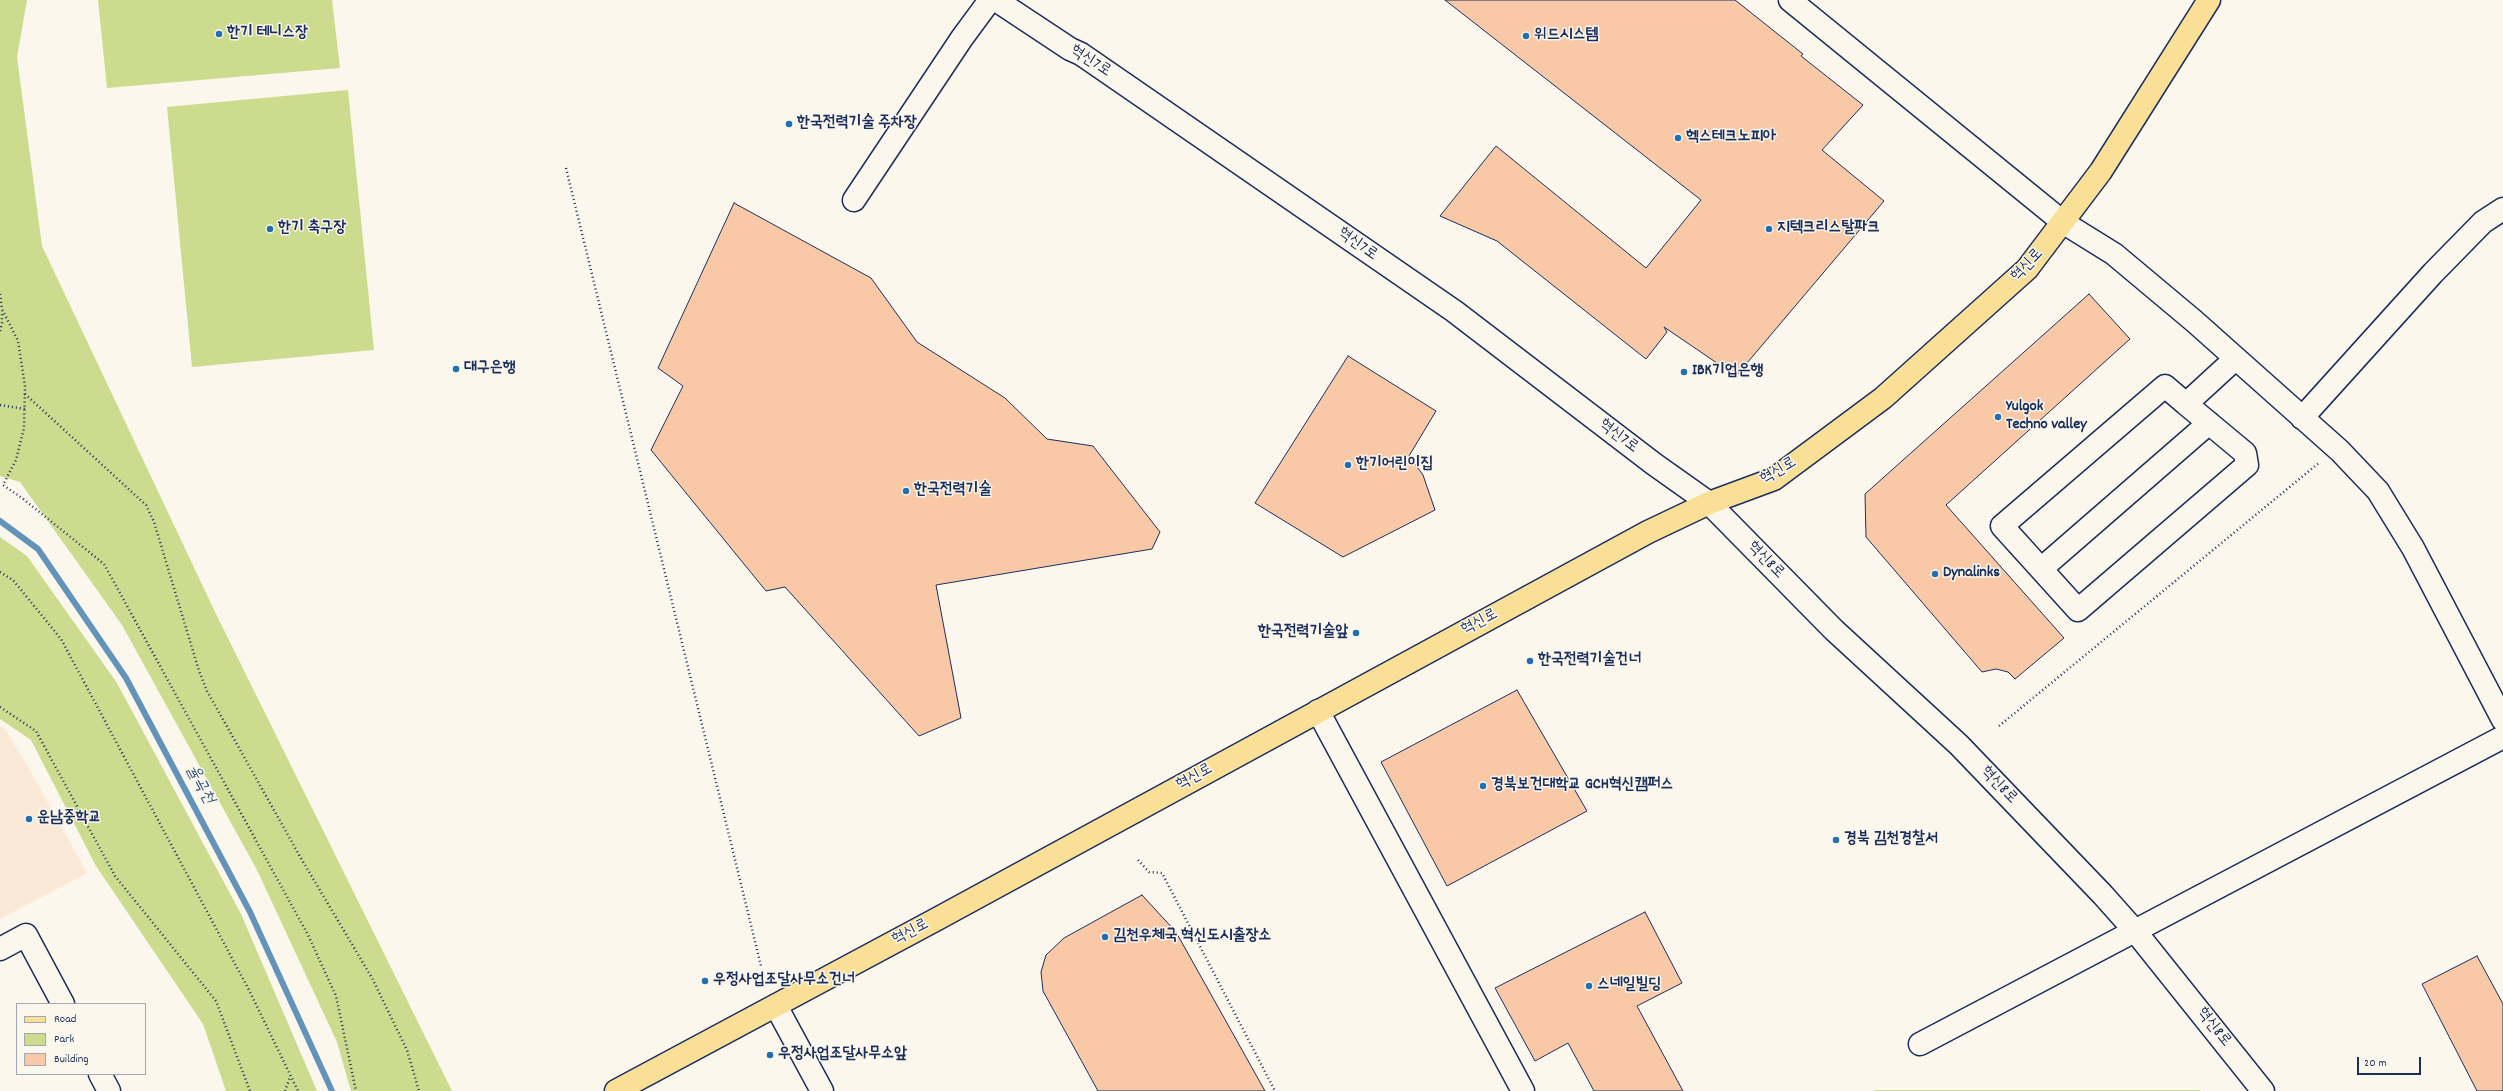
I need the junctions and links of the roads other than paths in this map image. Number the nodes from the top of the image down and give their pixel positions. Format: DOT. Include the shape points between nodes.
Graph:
graph roads {
  1 [pos="990,0"];
  2 [pos="996,0"];
  3 [pos="1790,0"];
  4 [pos="2209,0"];
  5 [pos="854,200"];
  6 [pos="2503,209"];
  7 [pos="2064,223"];
  8 [pos="2235,359"];
  9 [pos="2186,404"];
  10 [pos="2302,418"];
  11 [pos="2209,423"];
  12 [pos="1709,503"];
  13 [pos="2041,569"];
  14 [pos="1318,711"];
  15 [pos="2503,720"];
  16 [pos="2503,737"];
  17 [pos="2135,931"];
  18 [pos="0,949"];
  19 [pos="62,1003"];
  20 [pos="776,1006"];
  21 [pos="1920,1044"];
  22 [pos="101,1075"];
  23 [pos="109,1091"];
  24 [pos="616,1091"];
  25 [pos="822,1091"];
  26 [pos="1523,1091"];
  27 [pos="2263,1091"];
  1 -- 5 [label="street"];
  2 -- 12 [label="street, 혁신7로" via="1081,54 1454,312"];
  3 -- 7 [label="street"];
  4 -- 7 [label="main road, 혁신로" via="2101,171"];
  6 -- 10 [label="street" via="2483,222 2433,273"];
  7 -- 8 [label="street" via="2114,254"];
  7 -- 12 [label="main road, 혁신로" via="2027,269 1883,398 1774,479"];
  8 -- 9 [label="street"];
  8 -- 10 [label="street"];
  9 -- 11 [label="street"];
  9 -- 13 [label="street" via="2165,386 2002,526"];
  10 -- 15 [label="street" via="2378,491 2413,548"];
  11 -- 13 [label="street"];
  11 -- 13 [label="street" via="2245,453 2247,465 2078,610"];
  12 -- 14 [label="main road, 혁신로" via="1648,532"];
  12 -- 17 [label="street, 혁신8로" via="1829,624 1959,745"];
  14 -- 20 [label="main road, 혁신로"];
  14 -- 26 [label="street"];
  16 -- 17 [label="street"];
  17 -- 21 [label="street"];
  17 -- 27 [label="street, 혁신8로"];
  18 -- 19 [label="street" via="26,935"];
  20 -- 24 [label="main road, 혁신로"];
  20 -- 25 [label="street"];
  22 -- 23 [label="street"];
}
